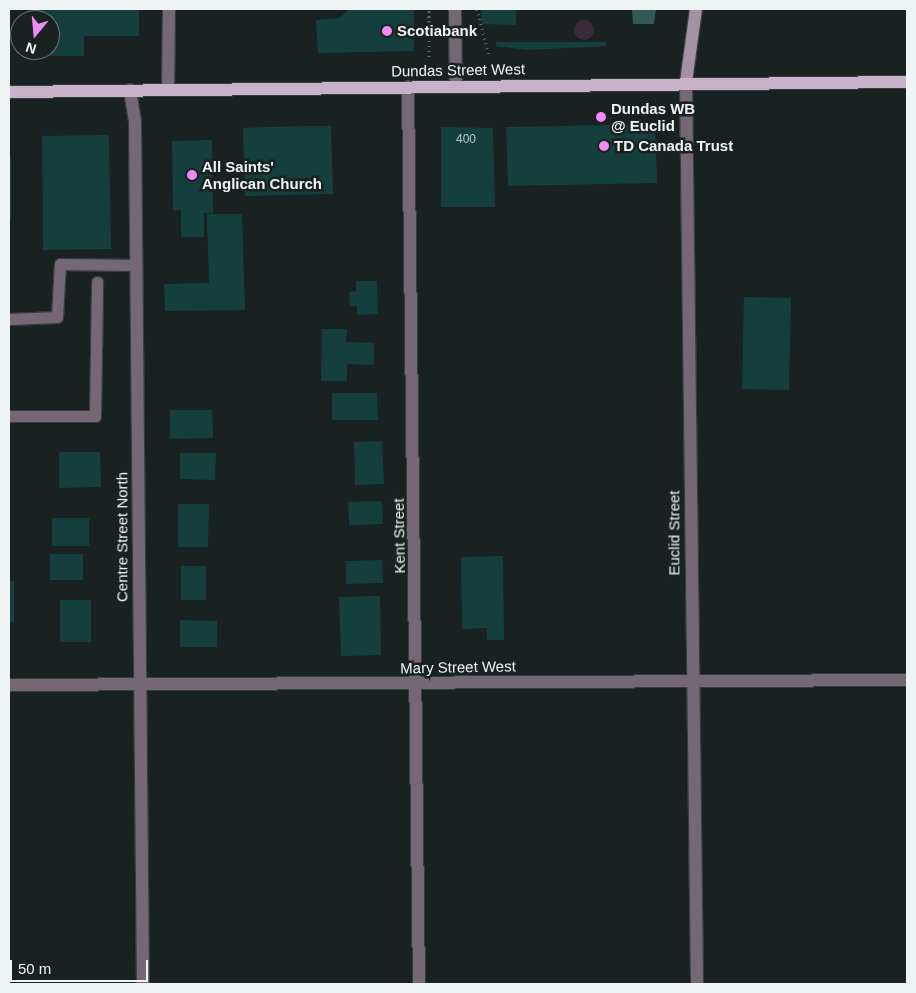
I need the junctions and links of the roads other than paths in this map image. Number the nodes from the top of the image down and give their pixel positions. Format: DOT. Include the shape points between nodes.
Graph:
graph roads {
  1 [pos="169,9"];
  2 [pos="455,9"];
  3 [pos="696,9"];
  4 [pos="686,82"];
  5 [pos="907,82"];
  6 [pos="456,86"];
  7 [pos="408,87"];
  8 [pos="130,90"];
  9 [pos="168,90"];
  10 [pos="9,92"];
  11 [pos="135,264"];
  12 [pos="97,282"];
  13 [pos="9,319"];
  14 [pos="9,416"];
  15 [pos="692,680"];
  16 [pos="907,680"];
  17 [pos="140,684"];
  18 [pos="416,684"];
  19 [pos="9,685"];
  20 [pos="143,984"];
  21 [pos="419,984"];
  22 [pos="697,984"];
  1 -- 9 [label="street"];
  2 -- 6 [label="street"];
  3 -- 4 [label="main road"];
  4 -- 5 [label="main road, Dundas Street West"];
  4 -- 6 [label="main road, Dundas Street West"];
  4 -- 15 [label="street, Euclid Street"];
  6 -- 7 [label="main road, Dundas Street West"];
  7 -- 9 [label="main road, Dundas Street West"];
  7 -- 18 [label="street, Kent Street"];
  8 -- 9 [label="main road, Dundas Street West"];
  8 -- 10 [label="main road, Dundas Street West"];
  8 -- 11 [label="street, Centre Street North" via="135,121"];
  11 -- 13 [label="lane" via="60,264 57,318"];
  11 -- 17 [label="street, Centre Street North"];
  12 -- 14 [label="lane" via="95,416"];
  15 -- 16 [label="street, Mary Street West"];
  15 -- 18 [label="street, Mary Street West"];
  15 -- 22 [label="street, Euclid Street"];
  17 -- 18 [label="street, Mary Street West"];
  17 -- 19 [label="street, Mary Street West"];
  17 -- 20 [label="street, Centre Street North"];
  18 -- 21 [label="street, Kent Street"];
}
